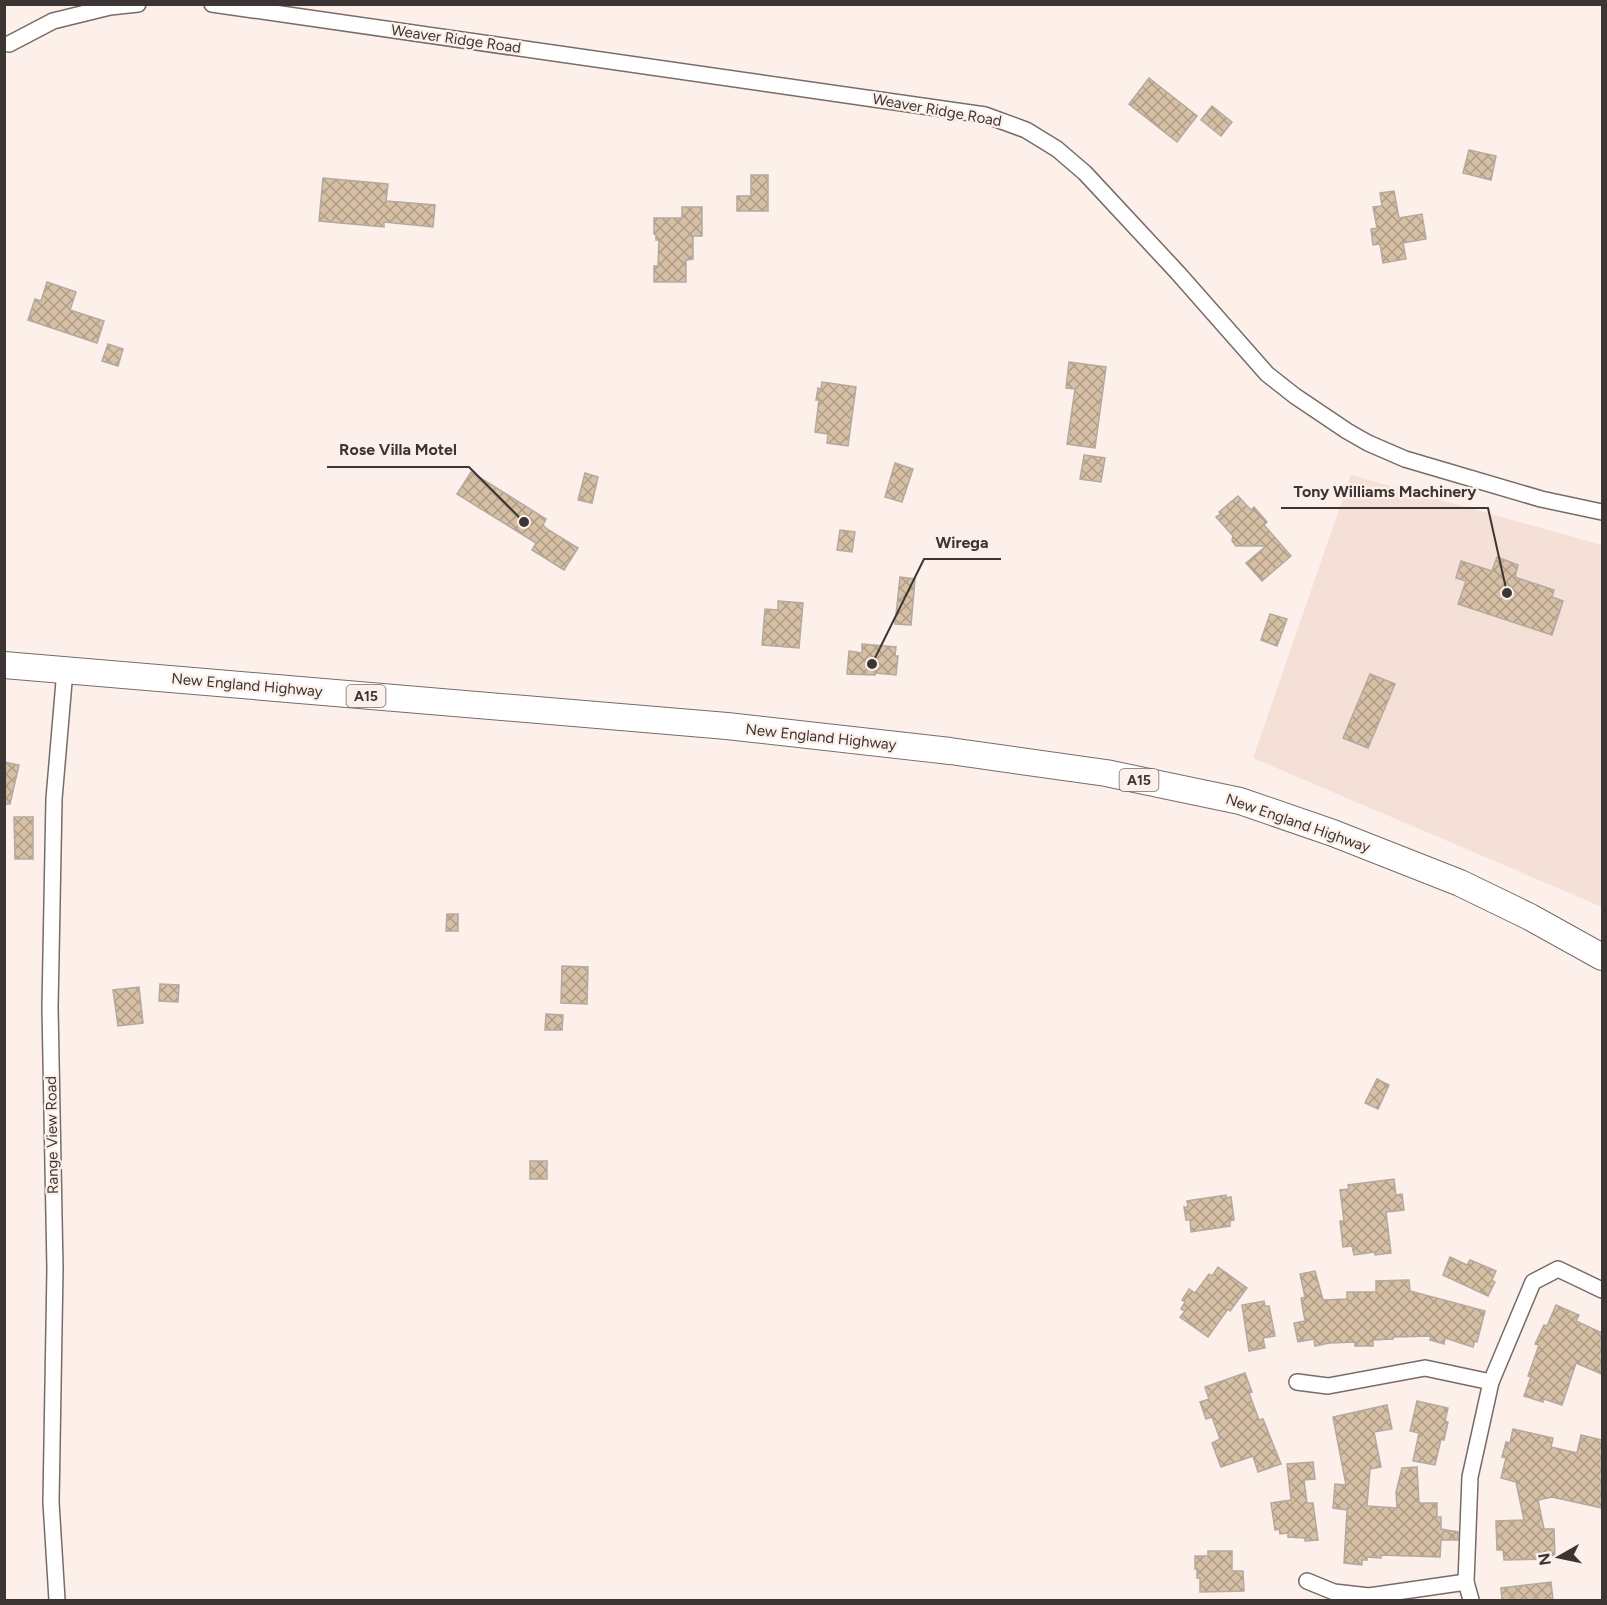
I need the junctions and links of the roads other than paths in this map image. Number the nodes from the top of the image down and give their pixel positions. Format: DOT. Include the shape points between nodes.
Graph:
graph roads {
  1 [pos="138,4"];
  2 [pos="212,4"];
  3 [pos="9,44"];
  4 [pos="1602,512"];
  5 [pos="4,665"];
  6 [pos="65,670"];
  7 [pos="1602,957"];
  8 [pos="1602,1290"];
  9 [pos="1297,1382"];
  10 [pos="1491,1382"];
  11 [pos="1307,1581"];
  12 [pos="1466,1582"];
  13 [pos="57,1600"];
  14 [pos="1471,1600"];
  1 -- 3 [label="street" via="52,21"];
  2 -- 4 [label="street, Weaver Ridge Road" via="986,115 1008,122 1057,149 1085,173 1267,374 1295,396 1368,443 1405,459 1541,499"];
  5 -- 6 [label="highway, New England Highway / A15"];
  6 -- 7 [label="highway, New England Highway / A15" via="727,726 1106,773 1240,801 1333,833 1460,883"];
  6 -- 13 [label="street, Range View Road" via="54,799 50,1007 55,1269 51,1503"];
  8 -- 10 [label="street" via="1558,1269 1533,1282"];
  9 -- 10 [label="street" via="1328,1386 1425,1368"];
  10 -- 12 [label="street" via="1470,1477"];
  11 -- 12 [label="street" via="1334,1592 1370,1596"];
  12 -- 14 [label="street"];
}
